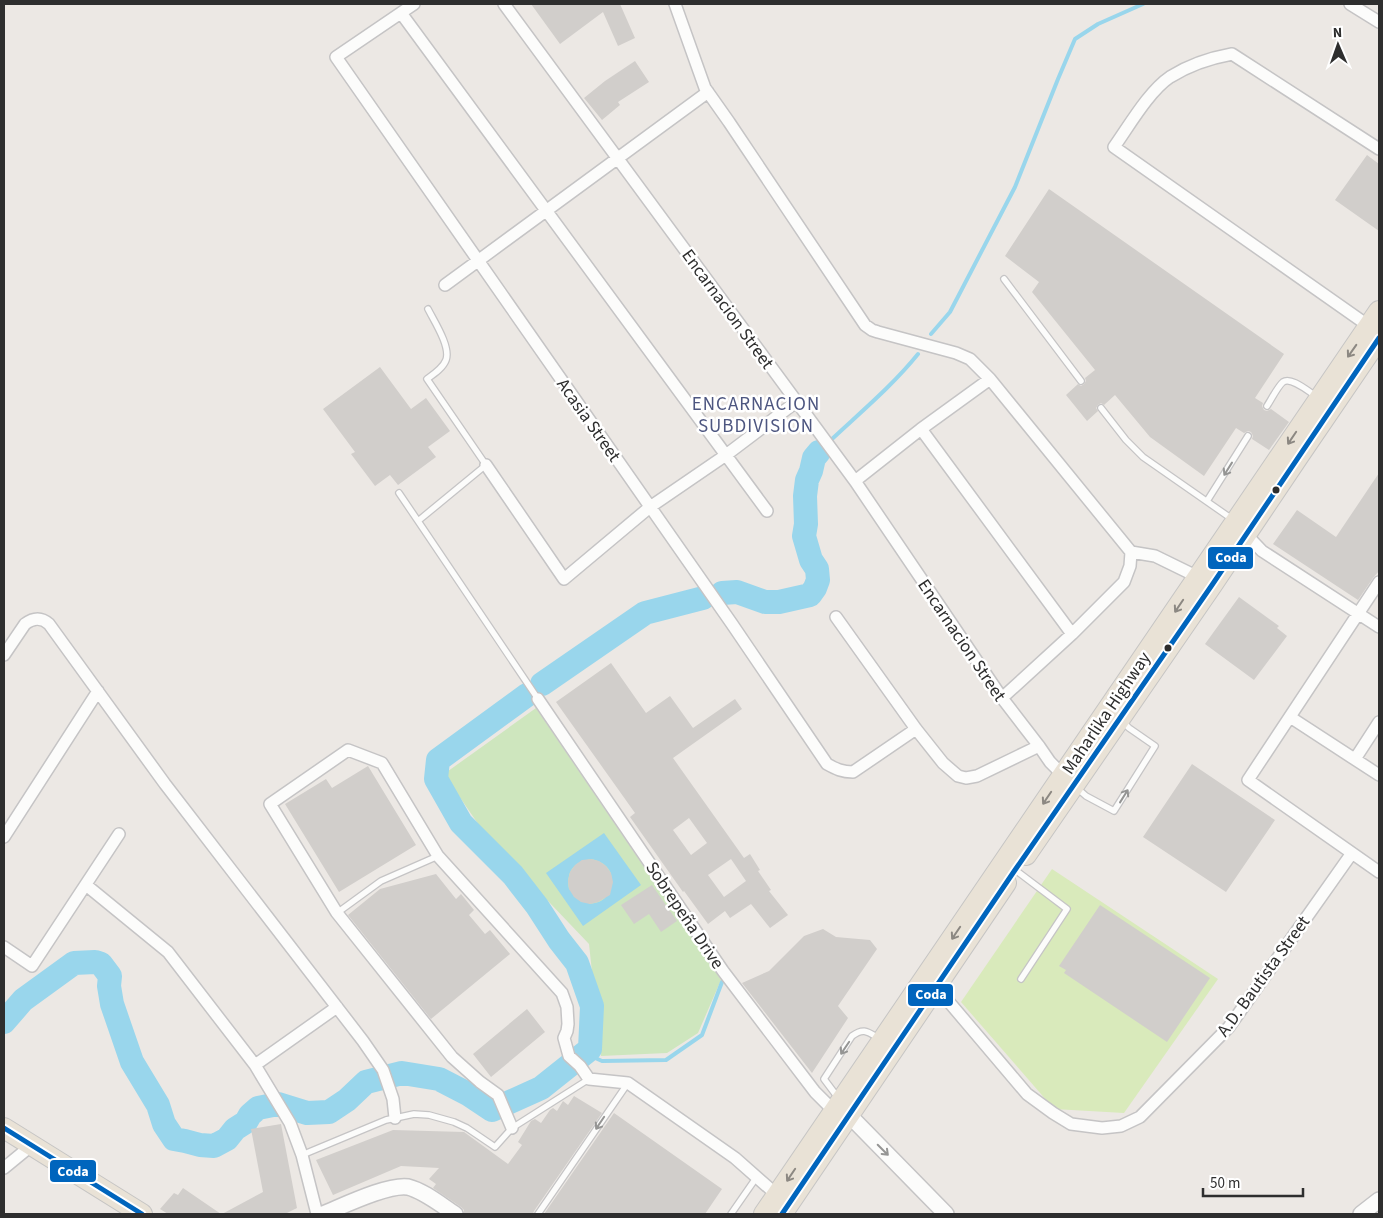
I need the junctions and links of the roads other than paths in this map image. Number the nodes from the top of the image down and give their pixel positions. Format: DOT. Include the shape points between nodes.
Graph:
graph roads {
  1 [pos="414,4"];
  2 [pos="504,4"];
  3 [pos="675,4"];
  4 [pos="1350,4"];
  5 [pos="401,12"];
  6 [pos="1379,22"];
  7 [pos="708,92"];
  8 [pos="1379,149"];
  9 [pos="618,158"];
  10 [pos="546,210"];
  11 [pos="478,261"];
  12 [pos="1004,279"];
  13 [pos="445,285"];
  14 [pos="428,309"];
  15 [pos="1377,327"];
  16 [pos="990,379"];
  17 [pos="1081,381"];
  18 [pos="796,402"];
  19 [pos="1326,403"];
  20 [pos="1267,406"];
  21 [pos="1102,408"];
  22 [pos="921,429"];
  23 [pos="1248,436"];
  24 [pos="726,455"];
  25 [pos="486,465"];
  26 [pos="855,481"];
  27 [pos="399,493"];
  28 [pos="1207,501"];
  29 [pos="650,507"];
  30 [pos="767,512"];
  31 [pos="418,521"];
  32 [pos="1241,528"];
  33 [pos="1131,552"];
  34 [pos="1206,581"];
  35 [pos="1379,582"];
  36 [pos="1358,613"];
  37 [pos="836,617"];
  38 [pos="1379,627"];
  39 [pos="1072,634"];
  40 [pos="4,655"];
  41 [pos="98,691"];
  42 [pos="1002,698"];
  43 [pos="538,700"];
  44 [pos="1290,717"];
  45 [pos="1120,718"];
  46 [pos="1379,722"];
  47 [pos="916,729"];
  48 [pos="1039,746"];
  49 [pos="1355,759"];
  50 [pos="1379,775"];
  51 [pos="1068,780"];
  52 [pos="119,834"];
  53 [pos="4,837"];
  54 [pos="1352,853"];
  55 [pos="438,856"];
  56 [pos="1010,866"];
  57 [pos="1379,872"];
  58 [pos="86,885"];
  59 [pos="337,912"];
  60 [pos="4,947"];
  61 [pos="1022,979"];
  62 [pos="936,988"];
  63 [pos="337,1008"];
  64 [pos="888,1045"];
  65 [pos="255,1065"];
  66 [pos="589,1079"];
  67 [pos="628,1083"];
  68 [pos="841,1109"];
  69 [pos="395,1118"];
  70 [pos="4,1128"];
  71 [pos="512,1128"];
  72 [pos="32,1145"];
  73 [pos="302,1156"];
  74 [pos="4,1168"];
  75 [pos="756,1178"];
  76 [pos="777,1195"];
  77 [pos="1379,1200"];
  78 [pos="142,1214"];
  79 [pos="317,1214"];
  80 [pos="323,1214"];
  81 [pos="455,1214"];
  82 [pos="538,1214"];
  83 [pos="731,1214"];
  84 [pos="764,1214"];
  85 [pos="782,1214"];
  86 [pos="946,1214"];
  87 [pos="1361,1214"];
  1 -- 5 [label="street"];
  2 -- 9 [label="street, Encarnacion Street"];
  3 -- 7 [label="street"];
  4 -- 6 [label="street"];
  5 -- 10 [label="street"];
  5 -- 11 [label="street, Acasia Street" via="336,58"];
  7 -- 9 [label="street"];
  7 -- 16 [label="street" via="865,325 878,332 970,359"];
  8 -- 15 [label="street" via="1232,54 1212,58 1169,78 1152,94 1114,147"];
  9 -- 10 [label="street"];
  9 -- 18 [label="street, Encarnacion Street"];
  10 -- 11 [label="street"];
  10 -- 24 [label="street"];
  11 -- 13 [label="street"];
  11 -- 29 [label="street, Acasia Street"];
  12 -- 17 [label="lane"];
  14 -- 25 [label="lane" via="447,348 447,360 427,380"];
  15 -- 19 [label="highway, Maharlika Highway"];
  16 -- 22 [label="street"];
  16 -- 33 [label="street"];
  18 -- 24 [label="street"];
  18 -- 26 [label="street, Encarnacion Street"];
  19 -- 20 [label="lane" via="1288,380 1283,382"];
  19 -- 32 [label="highway, Maharlika Highway"];
  21 -- 28 [label="lane" via="1143,457"];
  22 -- 26 [label="street"];
  22 -- 39 [label="street"];
  23 -- 28 [label="lane, one-way"];
  24 -- 29 [label="street"];
  24 -- 30 [label="street"];
  25 -- 29 [label="street" via="564,579"];
  25 -- 31 [label="lane"];
  26 -- 42 [label="street, Encarnacion Street"];
  27 -- 31 [label="lane"];
  28 -- 32 [label="lane"];
  29 -- 47 [label="street, Acasia Street" via="827,764 844,772 854,772"];
  31 -- 43 [label="lane"];
  32 -- 34 [label="highway, Maharlika Highway"];
  32 -- 36 [label="street" via="1262,550"];
  33 -- 34 [label="street" via="1155,556"];
  33 -- 39 [label="street" via="1130,570 1124,582"];
  34 -- 45 [label="highway, Maharlika Highway"];
  34 -- 51 [label="highway, Maharlika Highway, one-way"];
  35 -- 36 [label="street"];
  36 -- 38 [label="street"];
  36 -- 44 [label="street"];
  37 -- 47 [label="street"];
  39 -- 42 [label="street"];
  40 -- 41 [label="street" via="25,624 36,619 44,620"];
  41 -- 53 [label="street"];
  41 -- 63 [label="street"];
  42 -- 48 [label="street, Encarnacion Street"];
  43 -- 68 [label="street, Sobrepeña Drive" via="723,971 815,1092"];
  44 -- 49 [label="street"];
  44 -- 54 [label="street" via="1248,780"];
  45 -- 51 [label="highway, Maharlika Highway"];
  51 -- 45 [label="lane, one-way" via="1086,796 1114,811 1155,746"];
  46 -- 49 [label="street"];
  47 -- 48 [label="street" via="951,771 966,778 977,776"];
  48 -- 51 [label="street, Encarnacion Street"];
  49 -- 50 [label="street"];
  51 -- 56 [label="highway, Maharlika Highway"];
  52 -- 58 [label="street"];
  54 -- 57 [label="street"];
  54 -- 62 [label="street, A.D. Bautista Street" via="1229,1027 1140,1117 1121,1126 1102,1128 1071,1124 1027,1094"];
  55 -- 59 [label="lane" via="381,881"];
  55 -- 59 [label="street" via="382,763 348,750 270,804"];
  55 -- 66 [label="street" via="562,993 567,1008 568,1024 564,1038 569,1056"];
  56 -- 61 [label="lane" via="1067,909"];
  56 -- 62 [label="highway, Maharlika Highway"];
  56 -- 64 [label="highway, Maharlika Highway, one-way"];
  58 -- 60 [label="street" via="32,966"];
  58 -- 65 [label="street" via="168,952"];
  59 -- 71 [label="street" via="452,1057 498,1095"];
  62 -- 64 [label="highway, Maharlika Highway"];
  63 -- 65 [label="street"];
  63 -- 69 [label="street" via="384,1070"];
  64 -- 68 [label="highway, Maharlika Highway"];
  64 -- 68 [label="lane, one-way" via="866,1031 852,1036 824,1079"];
  65 -- 73 [label="street" via="290,1123"];
  66 -- 67 [label="street"];
  66 -- 71 [label="lane"];
  67 -- 75 [label="street" via="735,1158"];
  67 -- 82 [label="lane, one-way"];
  68 -- 76 [label="highway, Maharlika Highway, one-way"];
  68 -- 85 [label="highway, Maharlika Highway"];
  68 -- 86 [label="street, one-way"];
  69 -- 71 [label="lane" via="414,1114 442,1118 467,1128 495,1147"];
  69 -- 73 [label="lane"];
  70 -- 72 [label="highway"];
  72 -- 74 [label="street"];
  72 -- 78 [label="highway"];
  73 -- 79 [label="street"];
  75 -- 76 [label="street"];
  75 -- 83 [label="lane"];
  76 -- 84 [label="highway, Maharlika Highway"];
  77 -- 87 [label="street"];
  80 -- 81 [label="street" via="397,1187 420,1192"];
}
